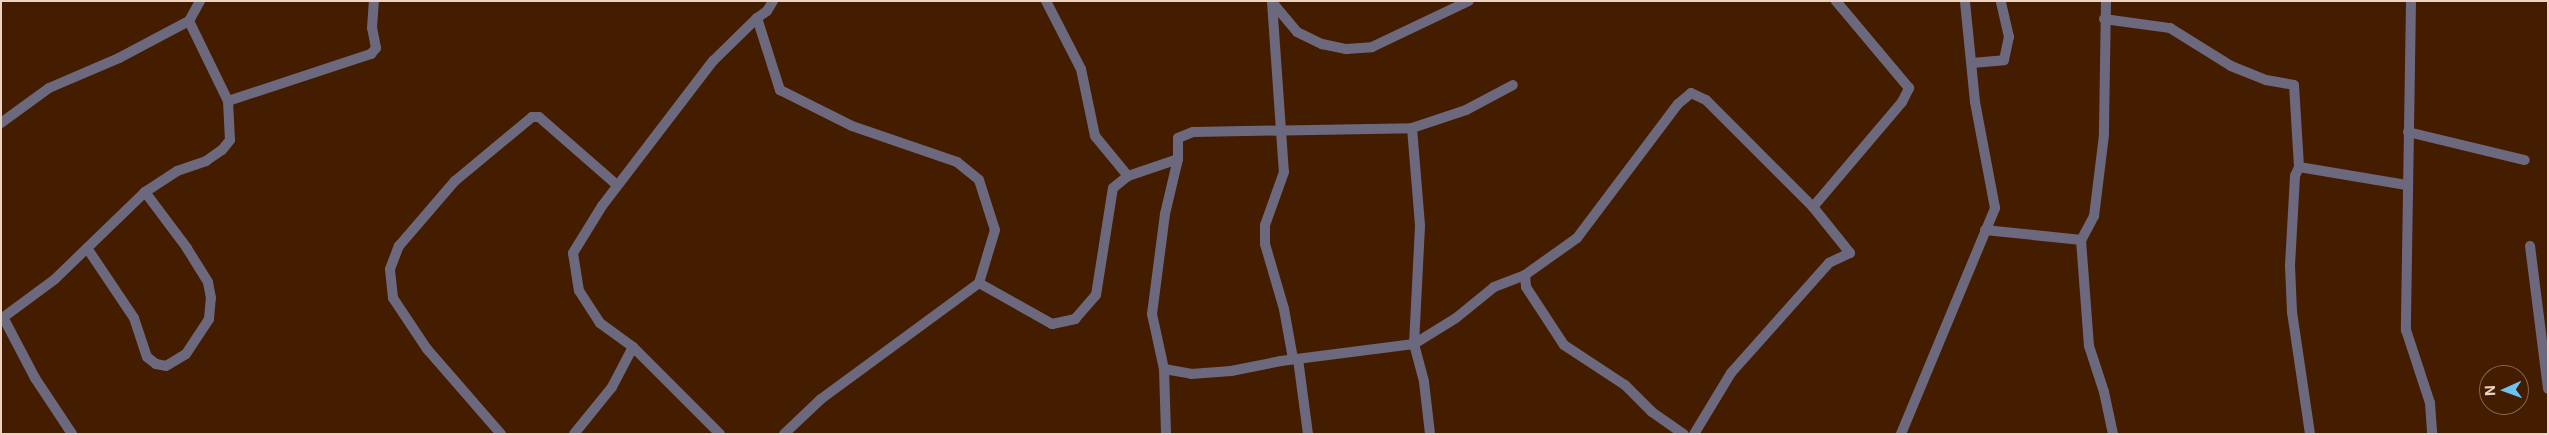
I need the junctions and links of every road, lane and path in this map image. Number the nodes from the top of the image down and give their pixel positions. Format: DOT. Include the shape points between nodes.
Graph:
graph roads {
  1 [pos="200,1"];
  2 [pos="374,1"];
  3 [pos="773,1"];
  4 [pos="1046,1"];
  5 [pos="1272,1"];
  6 [pos="1469,1"];
  7 [pos="1836,1"];
  8 [pos="1965,1"];
  9 [pos="2001,1"];
  10 [pos="2106,1"];
  11 [pos="2411,1"];
  12 [pos="757,18"];
  13 [pos="2104,19"];
  14 [pos="189,20"];
  15 [pos="1972,63"];
  16 [pos="1513,85"];
  17 [pos="228,101"];
  18 [pos="1,123"];
  19 [pos="1412,128"];
  20 [pos="1283,131"];
  21 [pos="2408,132"];
  22 [pos="1178,159"];
  23 [pos="2525,160"];
  24 [pos="2298,167"];
  25 [pos="1128,176"];
  26 [pos="617,185"];
  27 [pos="2407,185"];
  28 [pos="145,192"];
  29 [pos="1812,208"];
  30 [pos="1985,230"];
  31 [pos="2081,240"];
  32 [pos="2530,246"];
  33 [pos="88,248"];
  34 [pos="1525,275"];
  35 [pos="978,283"];
  36 [pos="2,318"];
  37 [pos="1414,344"];
  38 [pos="632,347"];
  39 [pos="1293,359"];
  40 [pos="1164,369"];
  41 [pos="2548,389"];
  42 [pos="1162,432"];
  43 [pos="72,434"];
  44 [pos="501,434"];
  45 [pos="574,434"];
  46 [pos="720,434"];
  47 [pos="784,434"];
  48 [pos="1308,434"];
  49 [pos="1430,434"];
  50 [pos="1684,434"];
  51 [pos="1694,434"];
  52 [pos="1901,434"];
  53 [pos="2112,434"];
  54 [pos="2310,434"];
  55 [pos="2432,434"];
  1 -- 14 [label="street"];
  2 -- 17 [label="street" via="372,28 376,48 371,54"];
  3 -- 12 [label="street"];
  4 -- 25 [label="street" via="1081,69 1095,136"];
  5 -- 6 [label="street" via="1297,32 1322,44 1346,49 1372,47"];
  5 -- 20 [label="street"];
  7 -- 29 [label="street" via="1909,88 1902,102"];
  8 -- 15 [label="street"];
  9 -- 15 [label="street" via="2009,37 2004,60"];
  10 -- 13 [label="street"];
  11 -- 21 [label="street"];
  12 -- 26 [label="street" via="713,61"];
  12 -- 35 [label="street" via="780,90 852,126 957,162 979,180 995,230"];
  13 -- 24 [label="street" via="2170,28 2231,66 2266,80 2294,85"];
  13 -- 31 [label="street" via="2104,136 2094,216"];
  14 -- 17 [label="street"];
  14 -- 18 [label="street" via="119,58 50,88"];
  15 -- 30 [label="street" via="1975,102 1995,208"];
  16 -- 19 [label="street" via="1466,110"];
  17 -- 28 [label="street" via="230,140 222,150 206,161 177,171"];
  19 -- 20 [label="street"];
  19 -- 37 [label="street" via="1420,226"];
  20 -- 22 [label="street" via="1193,132 1178,138"];
  20 -- 39 [label="street" via="1284,172 1265,225 1265,244 1282,301"];
  21 -- 23 [label="street"];
  21 -- 27 [label="street"];
  22 -- 25 [label="street"];
  22 -- 40 [label="street" via="1165,214 1152,314"];
  24 -- 27 [label="street"];
  24 -- 54 [label="street" via="2290,266 2292,312"];
  25 -- 35 [label="street" via="1113,188 1096,295 1075,319 1052,324"];
  26 -- 38 [label="street" via="582,233 573,253 573,266 579,291 591,311 600,323"];
  26 -- 44 [label="street" via="539,117 532,117 455,182 400,246 390,269 393,298 427,349"];
  27 -- 55 [label="street" via="2406,330 2430,403"];
  28 -- 33 [label="street"];
  28 -- 33 [label="street" via="208,282 211,298 209,319 186,354 166,366 147,357 134,318"];
  29 -- 34 [label="street" via="1706,100 1692,93 1678,104 1577,238"];
  29 -- 51 [label="street" via="1850,254 1829,263 1731,373"];
  30 -- 31 [label="street"];
  30 -- 52 [label="street"];
  31 -- 53 [label="street" via="2089,346 2104,392"];
  32 -- 41 [label="street"];
  33 -- 36 [label="street" via="55,279"];
  34 -- 37 [label="street" via="1494,287 1456,318"];
  34 -- 50 [label="street" via="1526,287 1564,345 1624,384 1652,412"];
  35 -- 47 [label="street" via="822,399"];
  36 -- 43 [label="street" via="35,378"];
  37 -- 39 [label="street"];
  37 -- 49 [label="street" via="1424,382"];
  38 -- 45 [label="street" via="612,387"];
  38 -- 46 [label="street"];
  39 -- 40 [label="street" via="1231,371 1191,374"];
  39 -- 48 [label="street" via="1298,360"];
  40 -- 42 [label="street"];
}
